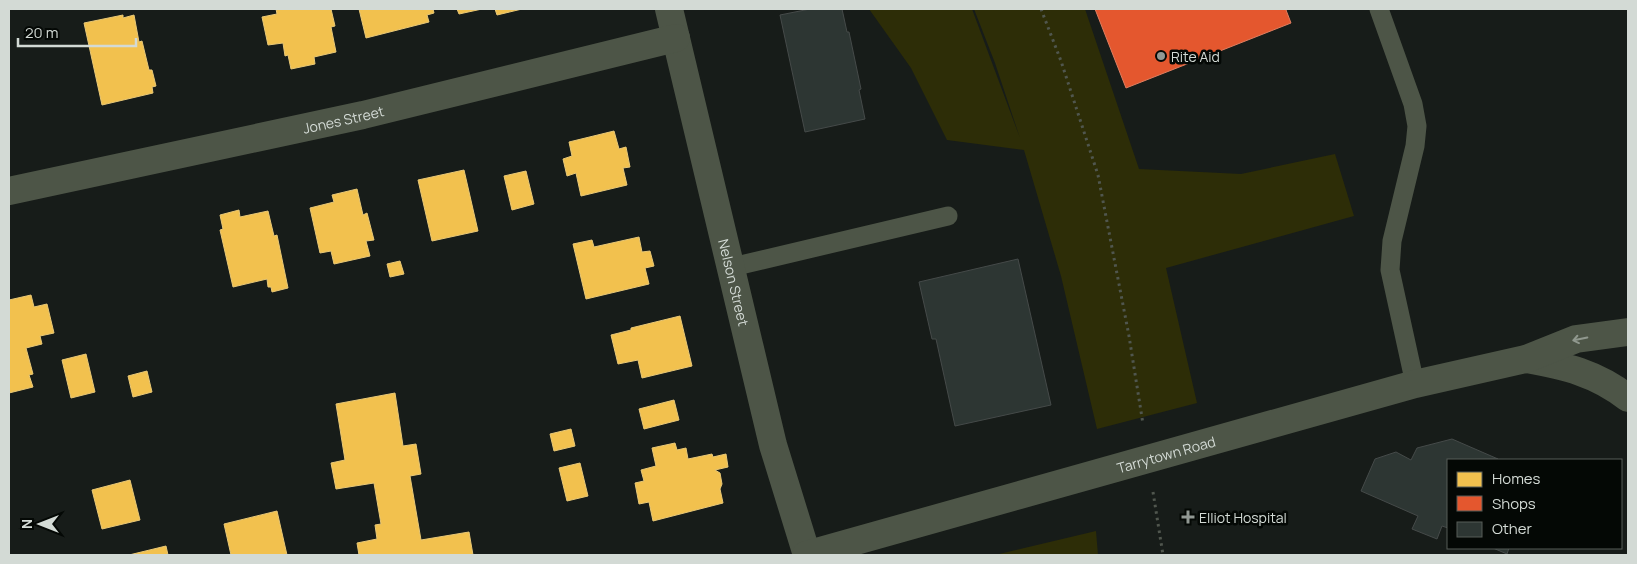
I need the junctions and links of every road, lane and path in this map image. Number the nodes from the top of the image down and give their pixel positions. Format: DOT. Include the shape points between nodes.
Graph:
graph roads {
  1 [pos="669,9"];
  2 [pos="1041,9"];
  3 [pos="1379,9"];
  4 [pos="676,38"];
  5 [pos="9,191"];
  6 [pos="948,216"];
  7 [pos="732,267"];
  8 [pos="1628,332"];
  9 [pos="1526,359"];
  10 [pos="1414,384"];
  11 [pos="1628,398"];
  12 [pos="1148,458"];
  13 [pos="807,555"];
  14 [pos="1163,555"];
  1 -- 4 [label="street, Nelson Street"];
  2 -- 12 [label="path" via="1098,175 1129,336"];
  3 -- 10 [label="lane" via="1413,104 1416,126 1392,242 1390,270"];
  4 -- 5 [label="street, Jones Street" via="362,115"];
  4 -- 7 [label="street, Nelson Street"];
  6 -- 7 [label="lane"];
  7 -- 13 [label="street, Nelson Street" via="773,445"];
  8 -- 9 [label="street, Tarrytown Road, one-way" via="1576,339"];
  9 -- 10 [label="street, Tarrytown Road"];
  9 -- 11 [label="street, Tarrytown Road" via="1589,374"];
  10 -- 12 [label="street, Tarrytown Road"];
  12 -- 13 [label="street, Tarrytown Road"];
  12 -- 14 [label="path"];
}
